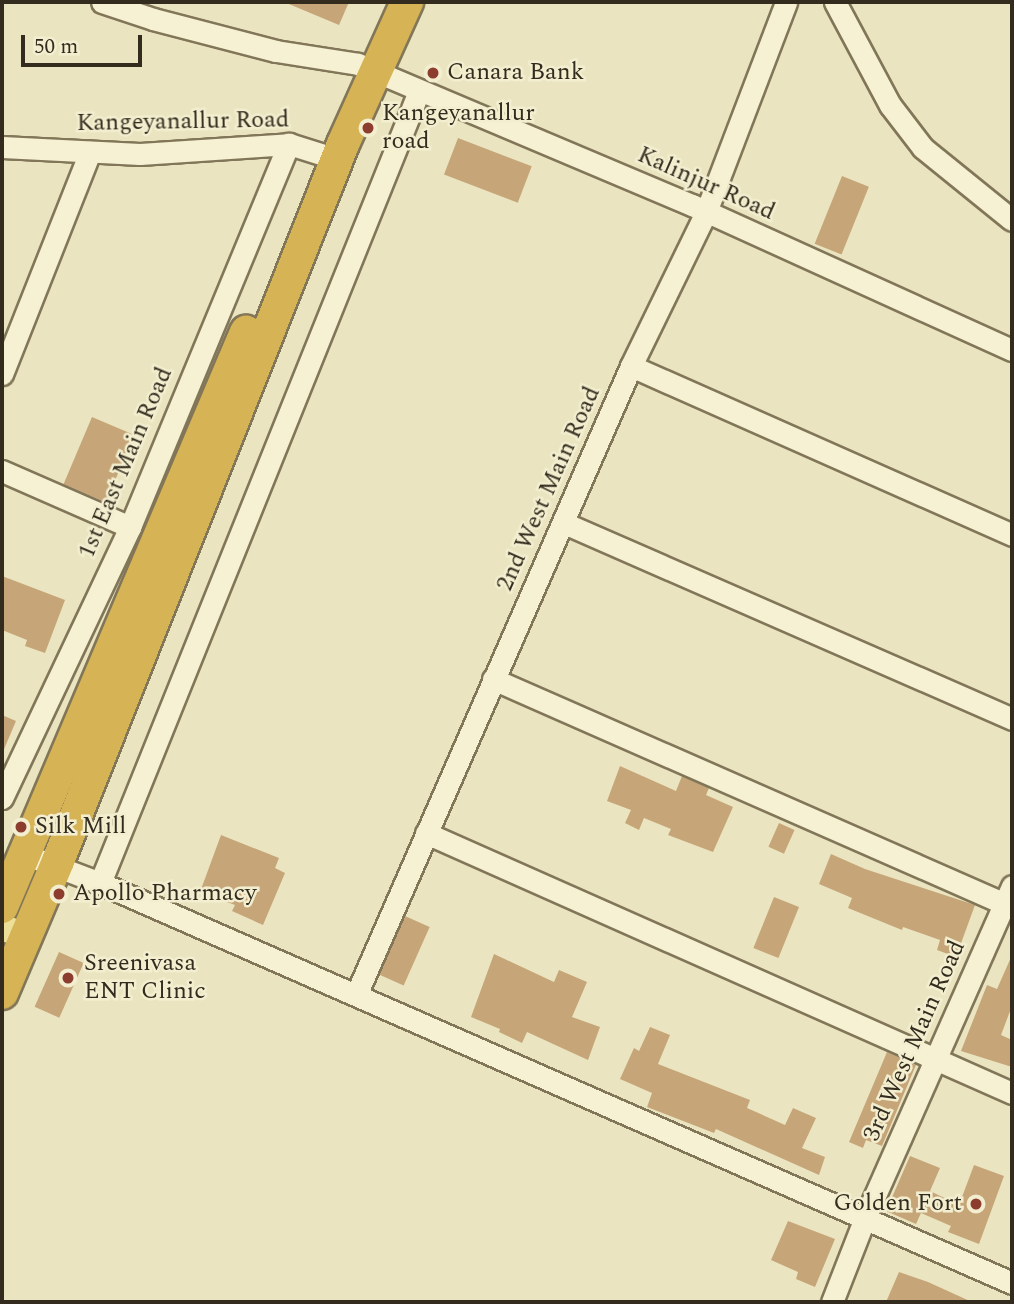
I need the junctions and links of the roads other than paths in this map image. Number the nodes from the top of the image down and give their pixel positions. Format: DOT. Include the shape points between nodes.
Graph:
graph roads {
  1 [pos="102,2"];
  2 [pos="385,2"];
  3 [pos="407,2"];
  4 [pos="786,2"];
  5 [pos="835,2"];
  6 [pos="367,69"];
  7 [pos="419,91"];
  8 [pos="289,144"];
  9 [pos="2,147"];
  10 [pos="90,152"];
  11 [pos="330,155"];
  12 [pos="706,212"];
  13 [pos="1012,220"];
  14 [pos="1012,350"];
  15 [pos="631,366"];
  16 [pos="2,374"];
  17 [pos="2,471"];
  18 [pos="564,523"];
  19 [pos="130,527"];
  20 [pos="1012,535"];
  21 [pos="493,679"];
  22 [pos="1012,719"];
  23 [pos="2,798"];
  24 [pos="426,833"];
  25 [pos="56,865"];
  26 [pos="14,868"];
  27 [pos="100,883"];
  28 [pos="1010,899"];
  29 [pos="2,907"];
  30 [pos="12,937"];
  31 [pos="2,993"];
  32 [pos="356,995"];
  33 [pos="936,1059"];
  34 [pos="1012,1093"];
  35 [pos="865,1218"];
  36 [pos="1012,1283"];
  37 [pos="832,1302"];
  1 -- 6 [label="street, Kalinjur Road" via="276,51"];
  2 -- 6 [label="highway"];
  3 -- 6 [label="highway"];
  4 -- 12 [label="street, 2nd West Main Road"];
  5 -- 13 [label="street" via="890,105 923,148"];
  6 -- 7 [label="street, Kalinjur Road"];
  6 -- 11 [label="highway"];
  7 -- 12 [label="street, Kalinjur Road"];
  7 -- 27 [label="street"];
  8 -- 10 [label="street, Kangeyanallur Road" via="140,154"];
  8 -- 11 [label="street, Kangeyanallur Road"];
  8 -- 19 [label="street, 1st East Main Road"];
  9 -- 10 [label="street, Kangeyanallur Road"];
  10 -- 16 [label="street"];
  11 -- 25 [label="highway"];
  11 -- 26 [label="highway"];
  12 -- 14 [label="street, Kalinjur Road"];
  12 -- 15 [label="street, 2nd West Main Road"];
  15 -- 18 [label="street, 2nd West Main Road"];
  15 -- 20 [label="street"];
  17 -- 19 [label="street"];
  18 -- 21 [label="street, 2nd West Main Road"];
  18 -- 22 [label="street"];
  19 -- 23 [label="street, 1st East Main Road"];
  21 -- 24 [label="street, 2nd West Main Road"];
  21 -- 28 [label="street"];
  24 -- 32 [label="street, 2nd West Main Road"];
  24 -- 33 [label="street"];
  25 -- 26 [label="street"];
  25 -- 27 [label="street"];
  25 -- 30 [label="highway"];
  26 -- 29 [label="highway"];
  27 -- 32 [label="street"];
  28 -- 33 [label="street, 3rd West Main Road"];
  30 -- 31 [label="highway"];
  32 -- 35 [label="street"];
  33 -- 34 [label="street"];
  33 -- 35 [label="street, 3rd West Main Road"];
  35 -- 36 [label="street"];
  35 -- 37 [label="street, 3rd West Main Road"];
}
